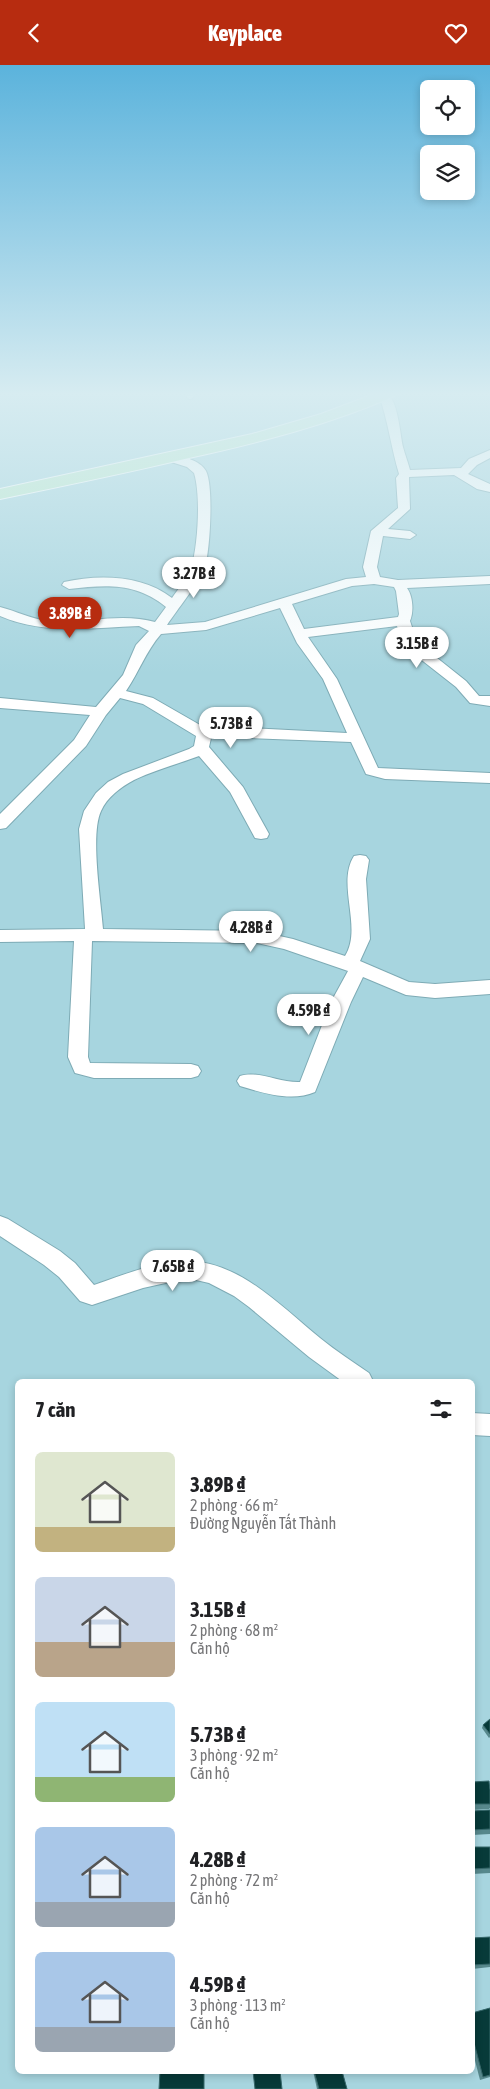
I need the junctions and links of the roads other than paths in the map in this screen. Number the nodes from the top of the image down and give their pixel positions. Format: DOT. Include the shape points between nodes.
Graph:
graph roads {
  1 [pos="40,485"];
  2 [pos="203,485"];
  3 [pos="402,485"];
  4 [pos="0,494"];
  5 [pos="377,531"];
  6 [pos="410,535"];
  7 [pos="374,580"];
  8 [pos="490,580"];
  9 [pos="398,584"];
  10 [pos="69,585"];
  11 [pos="284,603"];
  12 [pos="172,605"];
  13 [pos="0,611"];
  14 [pos="403,621"];
  15 [pos="157,630"];
  16 [pos="300,633"];
  17 [pos="117,693"];
  18 [pos="490,701"];
  19 [pos="0,703"];
  20 [pos="100,712"];
  21 [pos="358,738"];
  22 [pos="203,741"];
  23 [pos="490,778"];
  24 [pos="0,824"];
  25 [pos="261,834"];
  26 [pos="360,860"];
  27 [pos="88,935"];
  28 [pos="0,936"];
  29 [pos="354,965"];
  30 [pos="490,987"];
  31 [pos="191,1071"];
  32 [pos="247,1081"];
  33 [pos="0,1225"];
  34 [pos="358,1379"];
  35 [pos="475,1424"];
  36 [pos="490,1425"];
  1 -- 4 [label="main road"];
  2 -- 12 [label="street" via="205,501 197,570"];
  3 -- 5 [label="street" via="404,509"];
  5 -- 6 [label="street"];
  5 -- 7 [label="street" via="370,567"];
  7 -- 9 [label="street"];
  7 -- 11 [label="street" via="351,582"];
  8 -- 9 [label="street"];
  9 -- 14 [label="street" via="406,614"];
  10 -- 12 [label="street" via="96,582 136,585 151,590"];
  11 -- 15 [label="street" via="206,625"];
  11 -- 16 [label="street"];
  12 -- 15 [label="street"];
  13 -- 15 [label="street" via="18,619 48,625 140,622"];
  14 -- 16 [label="street"];
  14 -- 18 [label="street" via="414,648 461,685 474,700"];
  15 -- 17 [label="street" via="144,645 130,675"];
  16 -- 21 [label="street" via="308,651 330,679"];
  17 -- 20 [label="street"];
  17 -- 22 [label="street" via="148,701"];
  19 -- 20 [label="street"];
  20 -- 24 [label="street" via="80,743"];
  21 -- 22 [label="street" via="249,733"];
  21 -- 23 [label="street" via="370,768 375,772"];
  22 -- 25 [label="street" via="237,790"];
  22 -- 27 [label="street" via="195,753 131,775 115,784 95,804 86,829"];
  26 -- 29 [label="street" via="358,901 361,939"];
  27 -- 28 [label="street"];
  27 -- 29 [label="street" via="257,937 287,943"];
  27 -- 31 [label="street" via="78,1057 82,1068 94,1071"];
  29 -- 30 [label="street" via="392,983 420,991"];
  29 -- 32 [label="street" via="308,1087 295,1090"];
  33 -- 34 [label="street" via="68,1270 92,1295 178,1271 221,1277"];
  35 -- 36 [label="street"];
}
